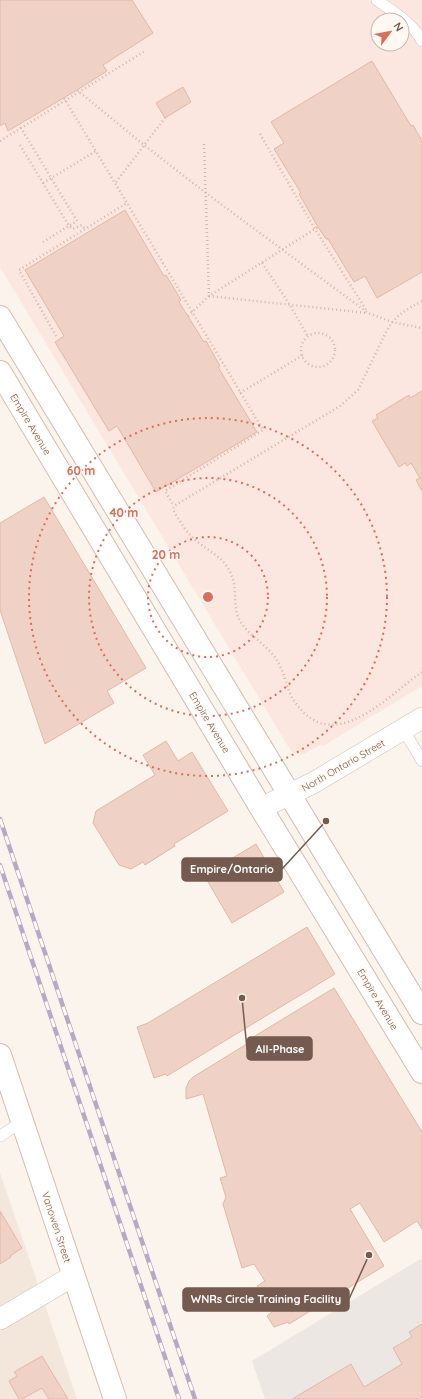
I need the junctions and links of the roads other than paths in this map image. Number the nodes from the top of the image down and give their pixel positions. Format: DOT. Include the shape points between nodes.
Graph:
graph roads {
  1 [pos="377,0"];
  2 [pos="422,41"];
  3 [pos="0,317"];
  4 [pos="0,372"];
  5 [pos="422,718"];
  6 [pos="403,729"];
  7 [pos="422,761"];
  8 [pos="290,794"];
  9 [pos="261,808"];
  10 [pos="422,1013"];
  11 [pos="0,1055"];
  12 [pos="422,1072"];
  13 [pos="22,1122"];
  14 [pos="0,1136"];
  15 [pos="73,1276"];
  16 [pos="0,1319"];
  17 [pos="115,1399"];
  1 -- 2 [label="lane" via="410,24"];
  3 -- 8 [label="main road"];
  4 -- 9 [label="main road, Empire Avenue"];
  5 -- 6 [label="street, North Ontario Street"];
  6 -- 7 [label="lane"];
  6 -- 8 [label="street, North Ontario Street"];
  8 -- 9 [label="street, North Ontario Street"];
  8 -- 10 [label="main road"];
  9 -- 12 [label="main road, Empire Avenue"];
  11 -- 13 [label="main road, Vanowen Street"];
  13 -- 14 [label="lane"];
  13 -- 15 [label="main road, Vanowen Street"];
  15 -- 16 [label="street"];
  15 -- 17 [label="main road, Vanowen Street"];
}
